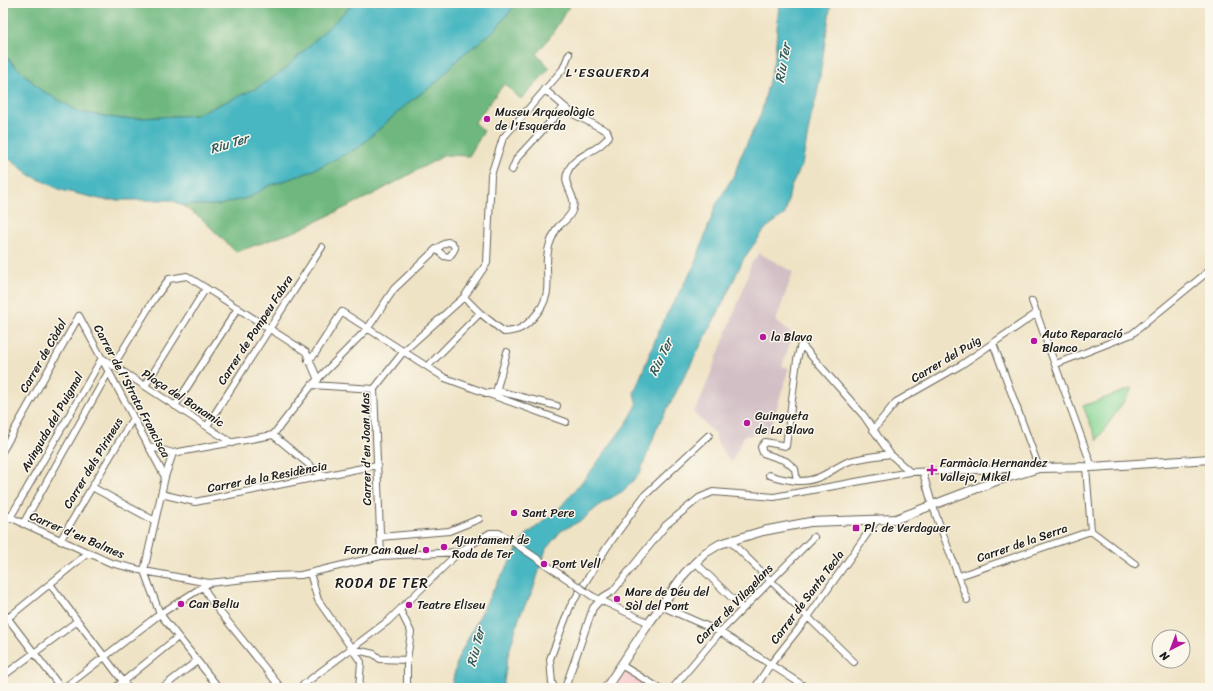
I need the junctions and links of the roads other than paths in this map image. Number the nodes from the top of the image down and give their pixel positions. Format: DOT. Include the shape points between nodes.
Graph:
graph roads {
  1 [pos="569,54"];
  2 [pos="544,89"];
  3 [pos="564,107"];
  4 [pos="512,170"];
  5 [pos="322,247"];
  6 [pos="436,248"];
  7 [pos="1210,270"];
  8 [pos="206,288"];
  9 [pos="464,296"];
  10 [pos="1032,300"];
  11 [pos="238,308"];
  12 [pos="480,313"];
  13 [pos="1037,313"];
  14 [pos="79,316"];
  15 [pos="268,328"];
  16 [pos="368,328"];
  17 [pos="993,343"];
  18 [pos="404,351"];
  19 [pos="507,352"];
  20 [pos="102,358"];
  21 [pos="308,360"];
  22 [pos="1056,364"];
  23 [pos="113,366"];
  24 [pos="428,366"];
  25 [pos="109,371"];
  26 [pos="318,380"];
  27 [pos="312,385"];
  28 [pos="145,386"];
  29 [pos="374,389"];
  30 [pos="496,392"];
  31 [pos="486,394"];
  32 [pos="175,406"];
  33 [pos="557,406"];
  34 [pos="133,418"];
  35 [pos="566,422"];
  36 [pos="207,426"];
  37 [pos="873,430"];
  38 [pos="273,435"];
  39 [pos="710,435"];
  40 [pos="232,443"];
  41 [pos="148,446"];
  42 [pos="3,450"];
  43 [pos="173,453"];
  44 [pos="890,454"];
  45 [pos="1210,459"];
  46 [pos="377,465"];
  47 [pos="1089,467"];
  48 [pos="1039,468"];
  49 [pos="910,472"];
  50 [pos="923,473"];
  51 [pos="769,475"];
  52 [pos="165,477"];
  53 [pos="324,477"];
  54 [pos="796,481"];
  55 [pos="92,487"];
  56 [pos="161,494"];
  57 [pos="932,504"];
  58 [pos="3,514"];
  59 [pos="10,518"];
  60 [pos="478,519"];
  61 [pos="877,520"];
  62 [pos="155,521"];
  63 [pos="23,524"];
  64 [pos="1091,531"];
  65 [pos="380,537"];
  66 [pos="814,537"];
  67 [pos="60,540"];
  68 [pos="731,542"];
  69 [pos="459,552"];
  70 [pos="88,553"];
  71 [pos="381,556"];
  72 [pos="695,562"];
  73 [pos="1135,564"];
  74 [pos="144,571"];
  75 [pos="310,573"];
  76 [pos="959,576"];
  77 [pos="771,581"];
  78 [pos="209,583"];
  79 [pos="50,584"];
  80 [pos="204,588"];
  81 [pos="600,600"];
  82 [pos="966,600"];
  83 [pos="661,606"];
  84 [pos="743,609"];
  85 [pos="400,610"];
  86 [pos="3,612"];
  87 [pos="160,614"];
  88 [pos="808,617"];
  89 [pos="5,620"];
  90 [pos="76,622"];
  91 [pos="648,623"];
  92 [pos="720,632"];
  93 [pos="178,637"];
  94 [pos="352,649"];
  95 [pos="34,653"];
  96 [pos="104,657"];
  97 [pos="407,660"];
  98 [pos="197,661"];
  99 [pos="854,662"];
  100 [pos="620,665"];
  101 [pos="770,665"];
  102 [pos="3,676"];
  103 [pos="123,682"];
  104 [pos="61,688"];
  105 [pos="64,688"];
  106 [pos="115,688"];
  107 [pos="128,688"];
  108 [pos="162,688"];
  109 [pos="218,688"];
  110 [pos="281,688"];
  111 [pos="299,688"];
  112 [pos="359,688"];
  113 [pos="407,688"];
  114 [pos="555,688"];
  115 [pos="565,688"];
  116 [pos="606,688"];
  117 [pos="659,688"];
  118 [pos="673,688"];
  119 [pos="755,688"];
  120 [pos="807,688"];
  1 -- 2 [label="street, Carrer d'en Joan Mas" via="563,70"];
  2 -- 3 [label="street"];
  2 -- 9 [label="street, Carrer d'en Joan Mas" via="503,138 492,175 487,262"];
  3 -- 4 [label="street" via="517,158"];
  3 -- 12 [label="street" via="607,131 609,136 601,146 568,168 566,183 574,208 567,220 558,228 547,254 546,300 542,309 524,328 514,331 504,332"];
  5 -- 15 [label="street, Carrer de Pompeu Fabra"];
  6 -- 16 [label="street" via="394,289"];
  7 -- 22 [label="street" via="1132,334"];
  8 -- 11 [label="street"];
  8 -- 23 [label="street" via="187,276 169,279"];
  8 -- 28 [label="street"];
  9 -- 12 [label="street"];
  9 -- 18 [label="street, Carrer d'en Joan Mas"];
  10 -- 13 [label="street"];
  11 -- 15 [label="street"];
  11 -- 32 [label="street"];
  12 -- 24 [label="street"];
  13 -- 17 [label="street, Carrer del Puig"];
  13 -- 22 [label="street"];
  14 -- 20 [label="street, Carrer de l'Strata Francisca"];
  14 -- 42 [label="street, Carrer de Còdol"];
  15 -- 21 [label="street" via="306,352"];
  15 -- 36 [label="street, Carrer de Pompeu Fabra"];
  16 -- 18 [label="street"];
  16 -- 21 [label="street" via="342,312 314,355"];
  16 -- 26 [label="street"];
  17 -- 37 [label="street, Carrer del Puig" via="961,365 896,402"];
  17 -- 48 [label="street"];
  18 -- 24 [label="street"];
  18 -- 29 [label="street, Carrer d'en Joan Mas"];
  19 -- 30 [label="street"];
  20 -- 23 [label="street, Plaça del Bonamic"];
  20 -- 25 [label="street, Carrer de l'Strata Francisca"];
  20 -- 59 [label="street, Avinguda del Puigmal"];
  21 -- 26 [label="street"];
  22 -- 47 [label="street"];
  23 -- 28 [label="street, Plaça del Bonamic"];
  24 -- 31 [label="street" via="445,378"];
  25 -- 34 [label="street, Carrer de l'Strata Francisca"];
  25 -- 63 [label="street, Avinguda del Puigmal"];
  26 -- 27 [label="street"];
  27 -- 29 [label="street"];
  27 -- 38 [label="street"];
  28 -- 32 [label="street, Plaça del Bonamic"];
  29 -- 46 [label="street, Carrer d'en Joan Mas"];
  30 -- 31 [label="street"];
  30 -- 33 [label="street"];
  31 -- 35 [label="street"];
  32 -- 36 [label="street, Plaça del Bonamic"];
  34 -- 41 [label="street, Carrer de l'Strata Francisca"];
  34 -- 55 [label="street, Carrer dels Pirineus"];
  36 -- 40 [label="street, Plaça del Bonamic"];
  37 -- 44 [label="street"];
  37 -- 54 [label="street" via="864,416 801,344 786,446 765,442 761,447 763,453 786,461 795,469"];
  38 -- 40 [label="street"];
  38 -- 53 [label="street"];
  39 -- 114 [label="street" via="644,496 607,547 570,607 550,659 552,683"];
  40 -- 43 [label="street"];
  41 -- 43 [label="street"];
  41 -- 52 [label="street, Carrer de l'Strata Francisca"];
  43 -- 52 [label="street"];
  44 -- 49 [label="street"];
  44 -- 54 [label="street" via="851,461 817,478"];
  45 -- 47 [label="street"];
  46 -- 53 [label="street, Carrer de la Residència"];
  46 -- 65 [label="street, Carrer d'en Joan Mas"];
  47 -- 48 [label="street"];
  47 -- 64 [label="street"];
  48 -- 50 [label="street"];
  48 -- 57 [label="street"];
  49 -- 50 [label="street"];
  49 -- 81 [label="street" via="774,497 714,492 699,498 666,525 613,591"];
  50 -- 57 [label="street"];
  51 -- 54 [label="street"];
  52 -- 56 [label="street"];
  53 -- 56 [label="street, Carrer de la Residència" via="195,502"];
  55 -- 62 [label="street"];
  55 -- 67 [label="street, Carrer dels Pirineus"];
  56 -- 62 [label="street"];
  57 -- 61 [label="street" via="896,519"];
  57 -- 76 [label="street"];
  58 -- 59 [label="street, Carrer d'en Balmes"];
  59 -- 63 [label="street, Carrer d'en Balmes"];
  60 -- 65 [label="street" via="449,531"];
  61 -- 68 [label="street" via="810,522 764,531"];
  61 -- 88 [label="street, Carrer de Santa Tecla"];
  62 -- 74 [label="street"];
  63 -- 67 [label="street, Carrer d'en Balmes"];
  64 -- 73 [label="street"];
  64 -- 76 [label="street, Carrer de la Serra"];
  65 -- 71 [label="street, Carrer d'en Joan Mas"];
  66 -- 77 [label="street, Carrer de Vilagelans"];
  67 -- 70 [label="street, Carrer d'en Balmes"];
  68 -- 72 [label="street" via="720,544"];
  68 -- 77 [label="street"];
  69 -- 71 [label="street, Carrer d'en Balmes"];
  69 -- 81 [label="street, bridge" via="490,533 499,533 572,584"];
  69 -- 85 [label="street"];
  70 -- 74 [label="street, Carrer d'en Balmes" via="110,563"];
  70 -- 79 [label="street"];
  71 -- 75 [label="street, Carrer d'en Balmes"];
  72 -- 83 [label="street"];
  72 -- 84 [label="street"];
  74 -- 78 [label="street, Carrer d'en Balmes"];
  74 -- 87 [label="street"];
  75 -- 78 [label="street, Carrer d'en Balmes"];
  75 -- 94 [label="street" via="318,600"];
  76 -- 82 [label="street"];
  77 -- 84 [label="street, Carrer de Vilagelans"];
  77 -- 88 [label="street"];
  78 -- 80 [label="street"];
  79 -- 89 [label="street"];
  79 -- 90 [label="street"];
  80 -- 87 [label="street"];
  80 -- 110 [label="street" via="212,602"];
  81 -- 91 [label="street"];
  81 -- 115 [label="street" via="593,608"];
  83 -- 91 [label="street"];
  83 -- 92 [label="street"];
  84 -- 92 [label="street, Carrer de Vilagelans"];
  85 -- 94 [label="street"];
  85 -- 97 [label="street" via="411,632"];
  86 -- 89 [label="street"];
  87 -- 93 [label="street"];
  87 -- 96 [label="street"];
  88 -- 99 [label="street"];
  88 -- 101 [label="street, Carrer de Santa Tecla"];
  89 -- 95 [label="street"];
  90 -- 95 [label="street"];
  90 -- 96 [label="street"];
  91 -- 100 [label="street"];
  92 -- 101 [label="street"];
  92 -- 118 [label="street, Carrer de Vilagelans"];
  93 -- 98 [label="street"];
  93 -- 103 [label="street"];
  94 -- 97 [label="street" via="374,654 380,659"];
  94 -- 111 [label="street"];
  94 -- 112 [label="street" via="361,662"];
  95 -- 102 [label="street"];
  95 -- 104 [label="street"];
  96 -- 103 [label="street"];
  96 -- 105 [label="street"];
  97 -- 113 [label="street"];
  98 -- 108 [label="street"];
  98 -- 109 [label="street"];
  100 -- 116 [label="street"];
  100 -- 117 [label="street"];
  101 -- 119 [label="street, Carrer de Santa Tecla"];
  101 -- 120 [label="street"];
  103 -- 106 [label="street"];
  103 -- 107 [label="street"];
}
